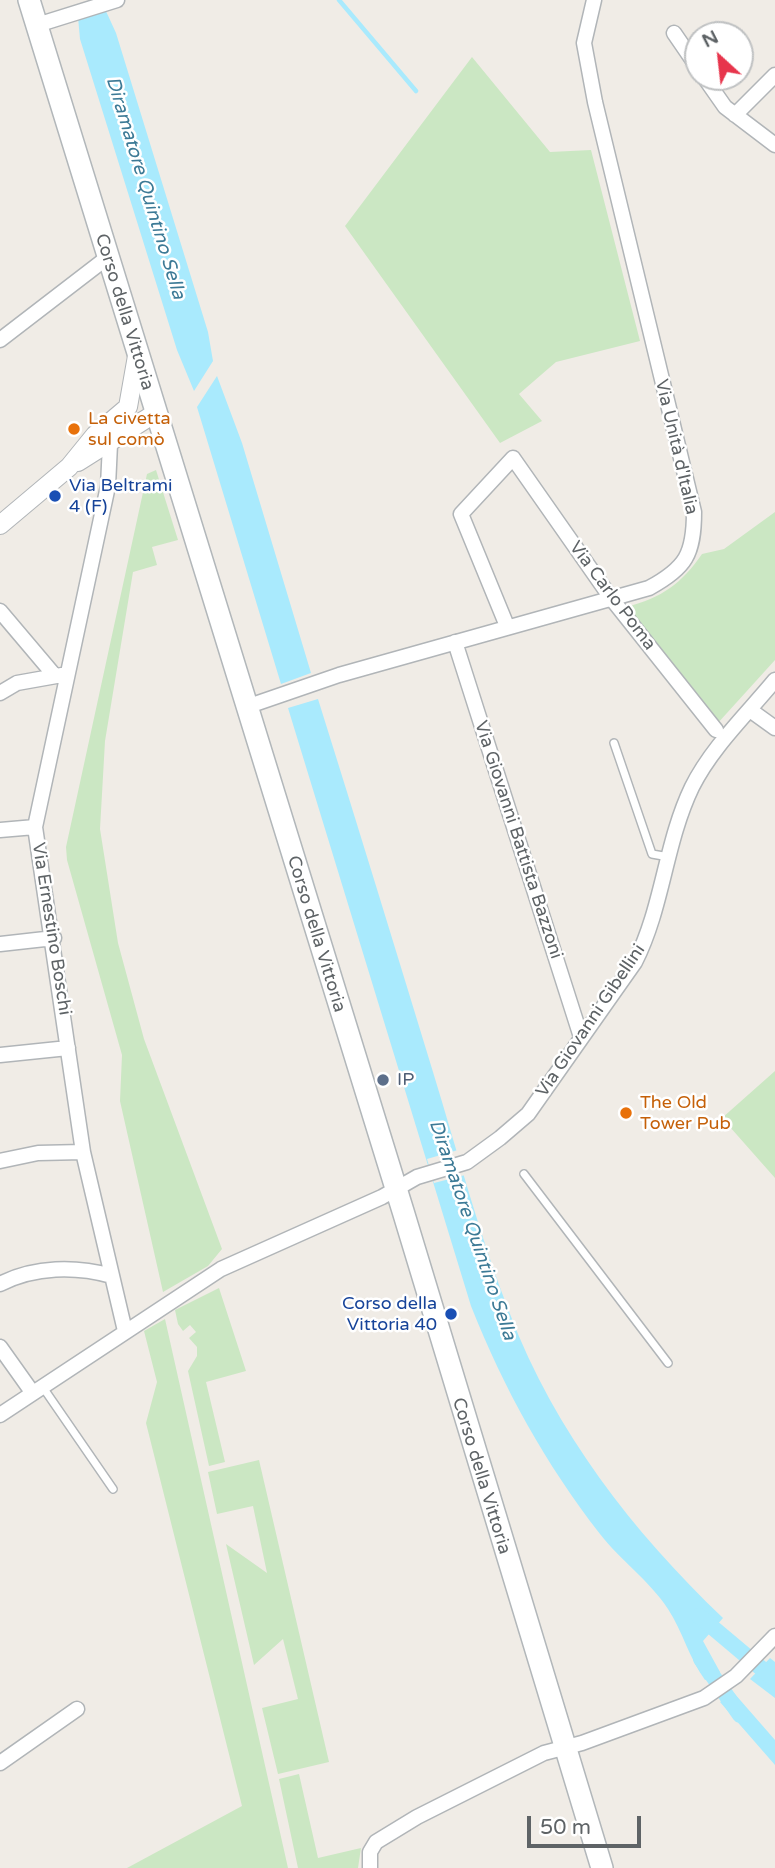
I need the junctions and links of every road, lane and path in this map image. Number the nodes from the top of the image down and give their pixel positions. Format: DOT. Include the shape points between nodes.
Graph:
graph roads {
  1 [pos="29,0"];
  2 [pos="594,0"];
  3 [pos="115,2"];
  4 [pos="37,25"];
  5 [pos="674,33"];
  6 [pos="684,48"];
  7 [pos="775,75"];
  8 [pos="714,91"];
  9 [pos="735,115"];
  10 [pos="775,145"];
  11 [pos="108,257"];
  12 [pos="0,340"];
  13 [pos="137,353"];
  14 [pos="128,407"];
  15 [pos="153,408"];
  16 [pos="110,444"];
  17 [pos="69,467"];
  18 [pos="0,526"];
  19 [pos="611,598"];
  20 [pos="0,611"];
  21 [pos="507,626"];
  22 [pos="455,642"];
  23 [pos="61,675"];
  24 [pos="775,680"];
  25 [pos="0,693"];
  26 [pos="246,707"];
  27 [pos="751,710"];
  28 [pos="775,729"];
  29 [pos="716,730"];
  30 [pos="614,743"];
  31 [pos="35,827"];
  32 [pos="0,830"];
  33 [pos="670,858"];
  34 [pos="54,938"];
  35 [pos="0,944"];
  36 [pos="581,1037"];
  37 [pos="68,1048"];
  38 [pos="0,1055"];
  39 [pos="83,1152"];
  40 [pos="0,1161"];
  41 [pos="524,1174"];
  42 [pos="395,1189"];
  43 [pos="113,1276"];
  44 [pos="0,1284"];
  45 [pos="125,1331"];
  46 [pos="0,1347"];
  47 [pos="668,1363"];
  48 [pos="37,1389"];
  49 [pos="0,1415"];
  50 [pos="113,1489"];
  51 [pos="775,1636"];
  52 [pos="77,1709"];
  53 [pos="564,1748"];
  54 [pos="0,1763"];
  55 [pos="370,1868"];
  56 [pos="602,1868"];
  1 -- 4 [label="main road, Corso della Vittoria"];
  2 -- 19 [label="street, Via Unità d'Italia" via="584,43 593,90 694,512 694,539 687,559 670,577"];
  3 -- 4 [label="street"];
  4 -- 11 [label="main road, Corso della Vittoria"];
  5 -- 6 [label="street"];
  7 -- 9 [label="street"];
  8 -- 9 [label="street"];
  9 -- 10 [label="street"];
  11 -- 12 [label="street"];
  11 -- 13 [label="main road, Corso della Vittoria"];
  13 -- 14 [label="street"];
  13 -- 15 [label="main road, Corso della Vittoria"];
  14 -- 15 [label="street"];
  14 -- 17 [label="street" via="95,435"];
  15 -- 16 [label="street"];
  15 -- 26 [label="main road, Corso della Vittoria"];
  16 -- 17 [label="street"];
  16 -- 23 [label="street, Via Ernestino Boschi" via="108,485"];
  17 -- 18 [label="street"];
  19 -- 21 [label="street, Via Unità d'Italia"];
  19 -- 21 [label="street, Via Carlo Poma" via="513,458 461,514"];
  19 -- 29 [label="street, Via Carlo Poma"];
  20 -- 23 [label="street"];
  21 -- 22 [label="street, Via Unità d'Italia"];
  22 -- 26 [label="street, Via Unità d'Italia"];
  22 -- 36 [label="street, Via Giovanni Battista Bazzoni"];
  23 -- 25 [label="street" via="17,683"];
  23 -- 31 [label="street, Via Ernestino Boschi"];
  24 -- 27 [label="street, Via Giovanni Gibellini"];
  26 -- 42 [label="main road, Corso della Vittoria"];
  27 -- 28 [label="street"];
  27 -- 33 [label="street, Via Giovanni Gibellini" via="719,745 693,786"];
  30 -- 33 [label="lane" via="652,854"];
  31 -- 32 [label="street"];
  31 -- 34 [label="street, Via Ernestino Boschi"];
  33 -- 36 [label="street, Via Giovanni Gibellini" via="646,940"];
  34 -- 35 [label="street"];
  34 -- 37 [label="street, Via Ernestino Boschi"];
  36 -- 42 [label="street, Via Giovanni Gibellini" via="528,1114 500,1138 462,1164 417,1177"];
  37 -- 38 [label="street"];
  37 -- 39 [label="street, Via Ernestino Boschi"];
  39 -- 40 [label="street" via="38,1153"];
  39 -- 43 [label="street, Via Ernestino Boschi"];
  41 -- 47 [label="lane"];
  42 -- 45 [label="street, Via Giovanni Gibellini" via="221,1269"];
  42 -- 53 [label="main road, Corso della Vittoria"];
  43 -- 44 [label="street" via="72,1269 39,1272"];
  43 -- 45 [label="street, Via Ernestino Boschi"];
  45 -- 48 [label="street, Via Giovanni Gibellini"];
  46 -- 48 [label="street"];
  48 -- 49 [label="street, Via Giovanni Gibellini"];
  48 -- 50 [label="lane"];
  51 -- 53 [label="street" via="736,1676 704,1698"];
  52 -- 54 [label="street"];
  53 -- 55 [label="street" via="544,1753 388,1834 370,1852"];
  53 -- 56 [label="main road, Corso della Vittoria"];
}
